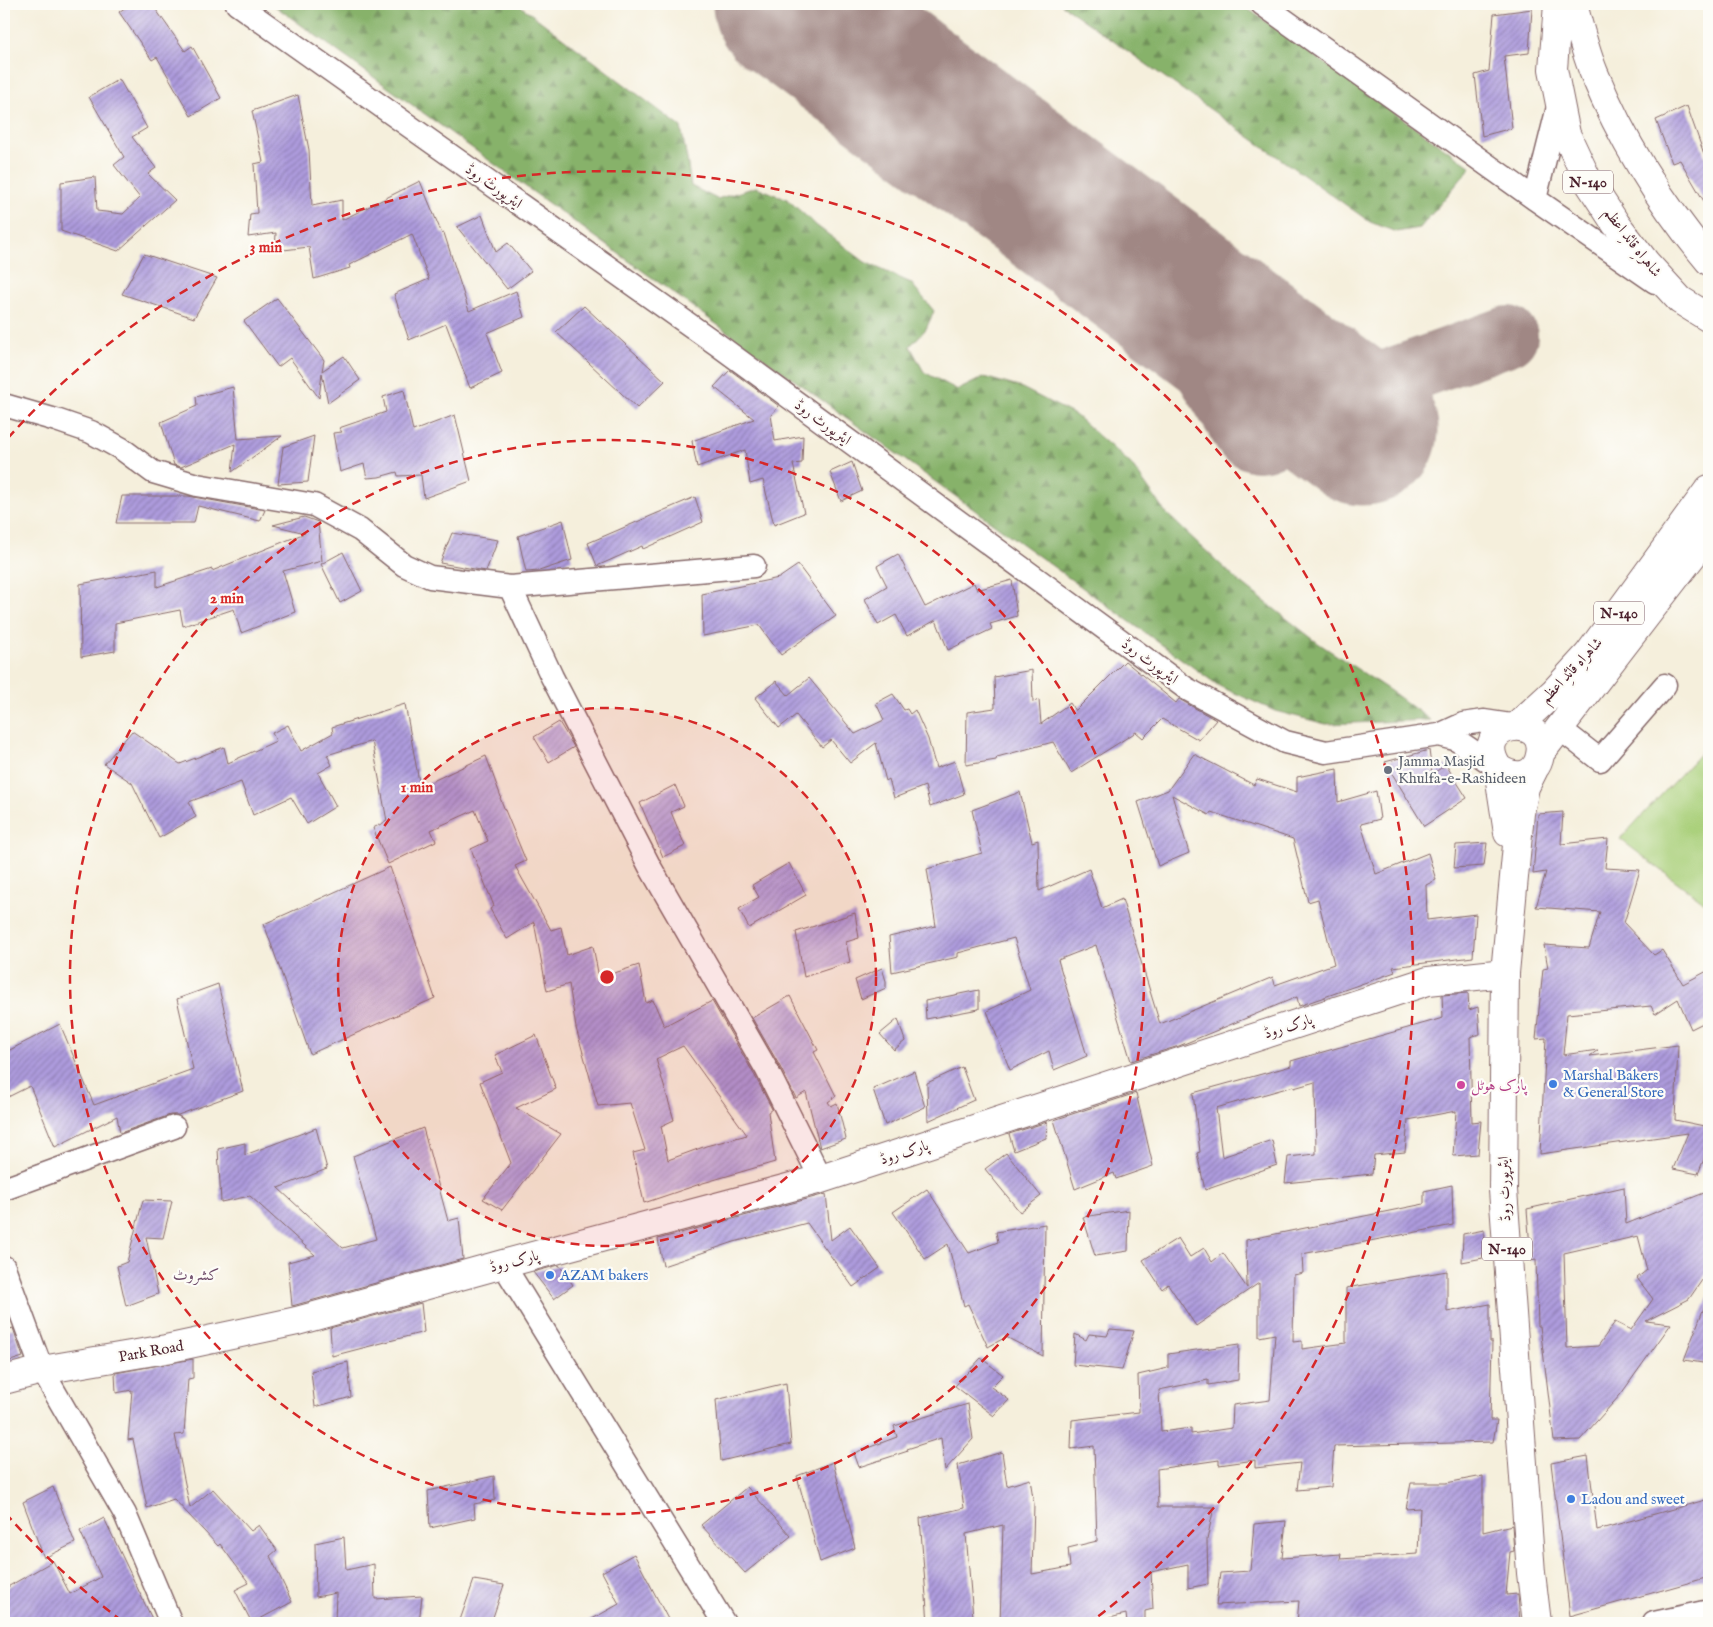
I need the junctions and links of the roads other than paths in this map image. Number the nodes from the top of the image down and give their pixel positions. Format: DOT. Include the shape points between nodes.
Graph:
graph roads {
  1 [pos="237,4"];
  2 [pos="1262,4"];
  3 [pos="1558,4"];
  4 [pos="1573,4"];
  5 [pos="1559,101"];
  6 [pos="1535,200"];
  7 [pos="1709,262"];
  8 [pos="1680,300"];
  9 [pos="1709,318"];
  10 [pos="4,405"];
  11 [pos="1709,489"];
  12 [pos="1709,534"];
  13 [pos="754,566"];
  14 [pos="510,587"];
  15 [pos="1665,685"];
  16 [pos="1517,726"];
  17 [pos="1559,728"];
  18 [pos="1439,735"];
  19 [pos="1537,760"];
  20 [pos="1498,768"];
  21 [pos="1513,874"];
  22 [pos="1506,973"];
  23 [pos="174,1127"];
  24 [pos="821,1179"];
  25 [pos="4,1189"];
  26 [pos="503,1264"];
  27 [pos="4,1267"];
  28 [pos="297,1321"];
  29 [pos="42,1370"];
  30 [pos="4,1380"];
  31 [pos="1709,1611"];
  32 [pos="172,1623"];
  33 [pos="724,1623"];
  34 [pos="1537,1623"];
  35 [pos="1654,1623"];
  1 -- 18 [label="street, ایئرپورٹ روڈ" via="718,345 1188,689 1285,742 1326,752"];
  2 -- 6 [label="street"];
  3 -- 5 [label="main road, شاہراہِ قائدِ اعظم / N-140" via="1553,69"];
  4 -- 7 [label="main road" via="1593,72 1631,151 1686,234"];
  5 -- 6 [label="street"];
  5 -- 8 [label="main road, شاہراہِ قائدِ اعظم / N-140" via="1566,134 1588,181 1646,263"];
  6 -- 8 [label="street"];
  8 -- 9 [label="main road, شاہراہِ قائدِ اعظم / N-140"];
  10 -- 14 [label="street" via="92,432 153,472 197,485 314,505 360,530 404,565 430,577"];
  11 -- 16 [label="main road, شاہراہِ قائدِ اعظم / N-140" via="1588,655"];
  12 -- 17 [label="main road, شاہراہِ قائدِ اعظم / N-140"];
  13 -- 14 [label="street"];
  14 -- 24 [label="street" via="552,677 650,867 767,1070"];
  15 -- 17 [label="street" via="1600,760"];
  16 -- 18 [label="street, ایئرپورٹ روڈ" via="1484,721 1463,724"];
  16 -- 19 [label="main road" via="1526,728 1539,742"];
  16 -- 20 [label="main road, N-140" via="1499,733 1494,741 1491,750"];
  17 -- 19 [label="main road, شاہراہِ قائدِ اعظم / N-140"];
  18 -- 20 [label="street, ایئرپورٹ روڈ" via="1455,739"];
  19 -- 20 [label="main road" via="1525,774 1516,776"];
  19 -- 21 [label="main road, ایئرپورٹ روڈ / N-140" via="1525,787"];
  20 -- 21 [label="main road, ایئرپورٹ روڈ / N-140"];
  21 -- 22 [label="main road, ایئرپورٹ روڈ / N-140"];
  22 -- 24 [label="main road, پارک روڈ" via="1428,980"];
  22 -- 34 [label="main road, ایئرپورٹ روڈ / N-140" via="1503,1190"];
  23 -- 25 [label="street"];
  24 -- 26 [label="main road, پارک روڈ"];
  26 -- 28 [label="main road, پارک روڈ"];
  26 -- 33 [label="street"];
  27 -- 29 [label="street"];
  28 -- 29 [label="main road, Park Road" via="166,1349"];
  29 -- 30 [label="main road, Park Road"];
  29 -- 32 [label="street" via="125,1514"];
  31 -- 35 [label="street"];
}
